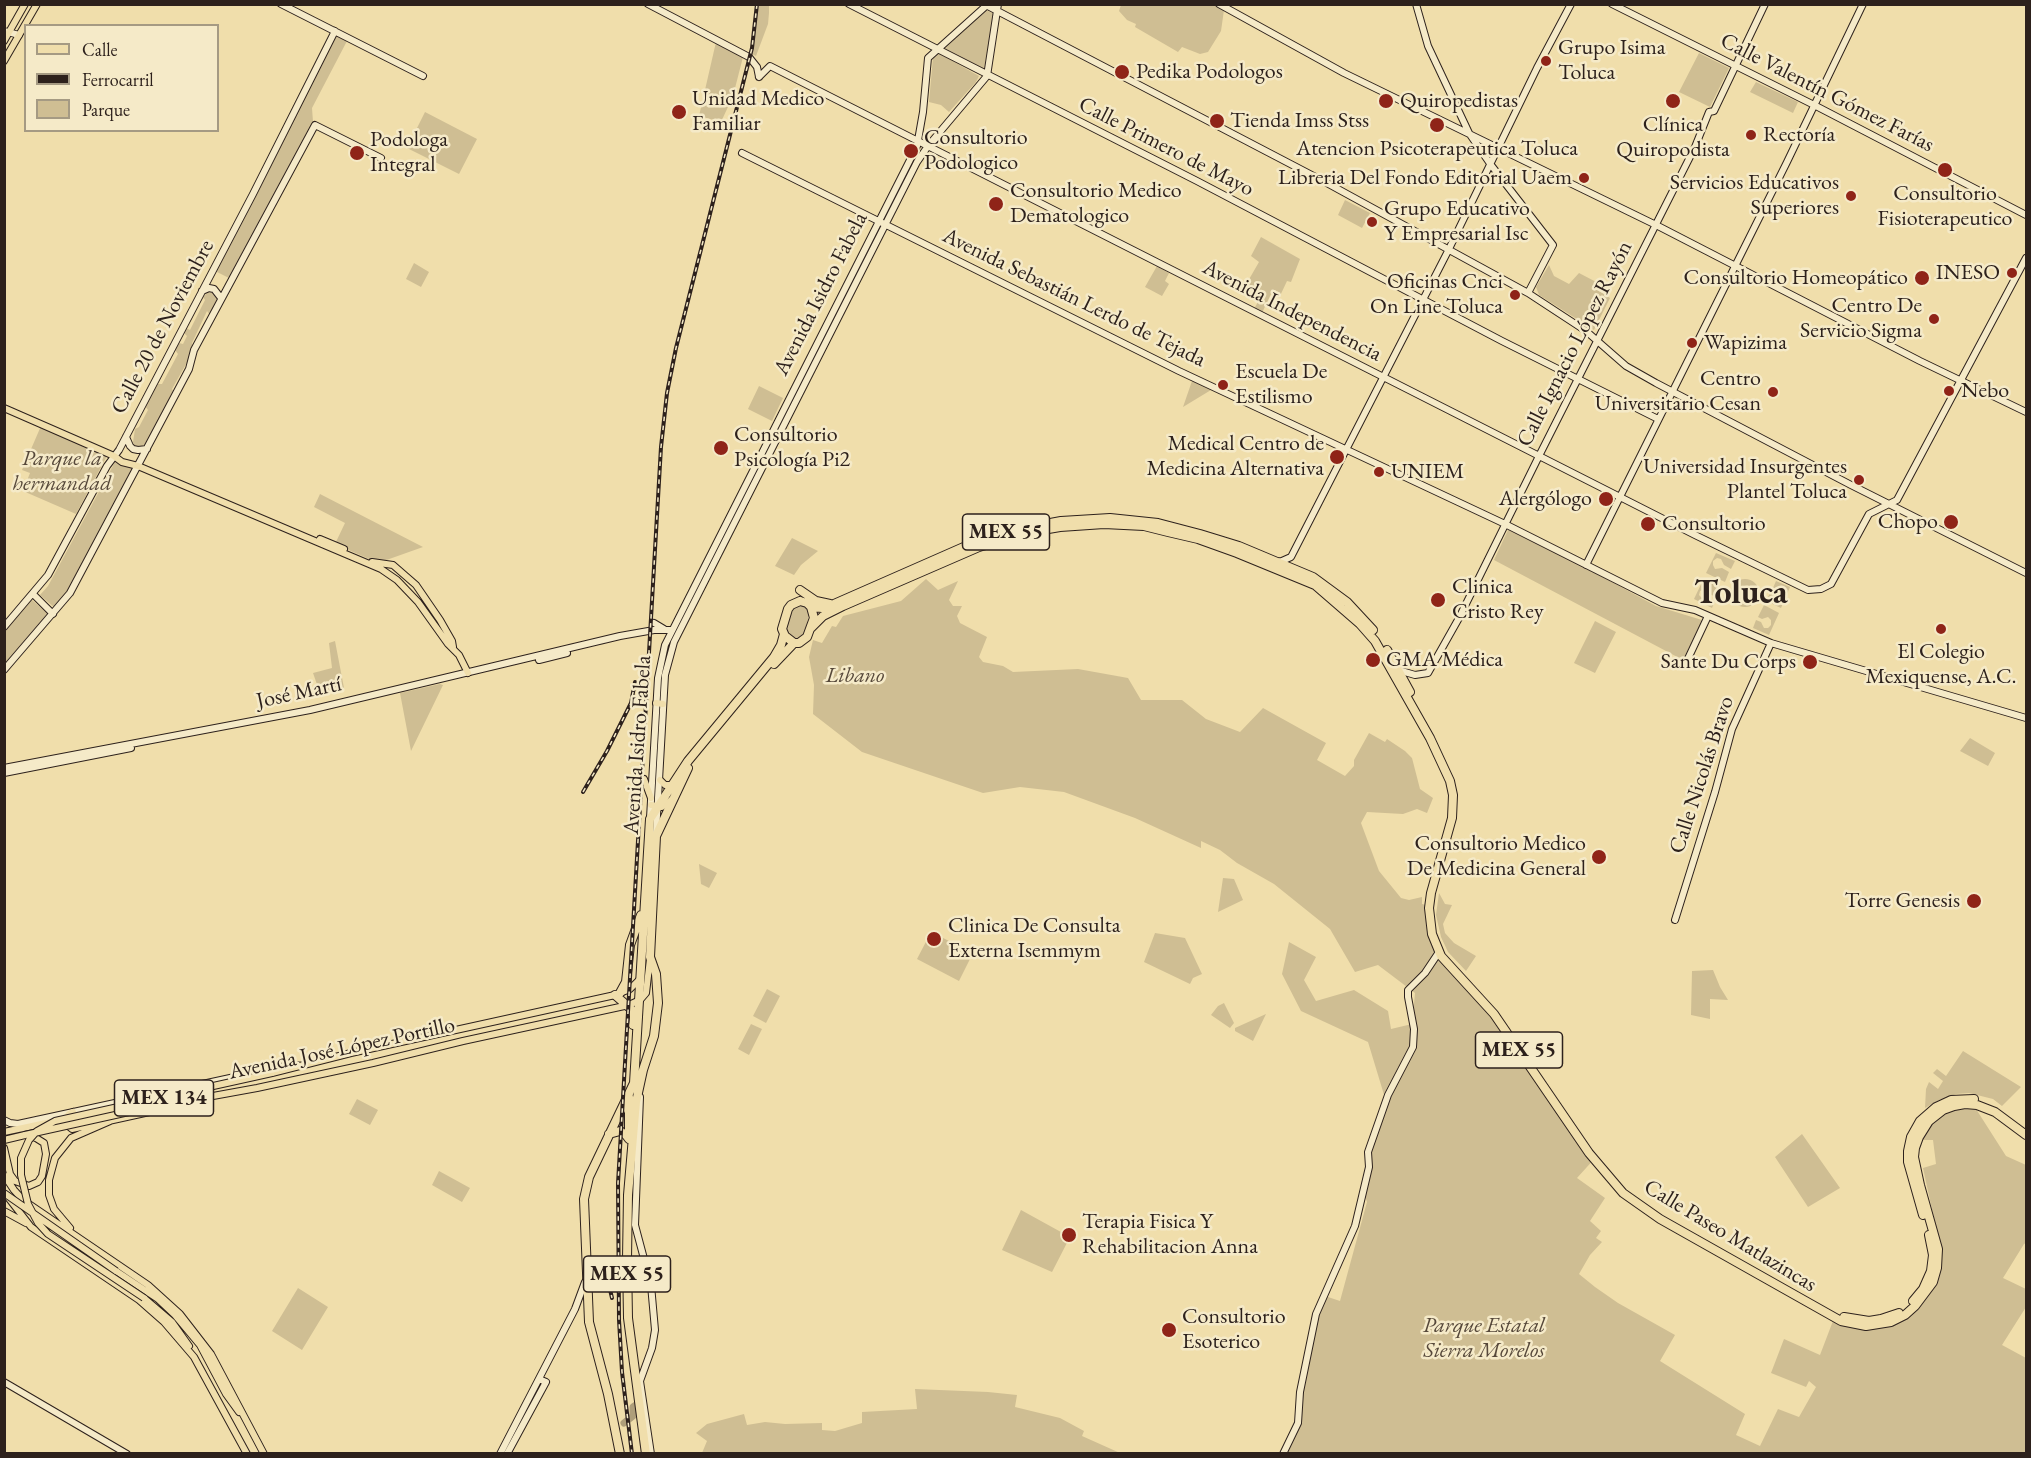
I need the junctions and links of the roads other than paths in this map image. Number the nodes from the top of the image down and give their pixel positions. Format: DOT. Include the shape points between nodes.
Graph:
graph roads {
  1 [pos="25,4"];
  2 [pos="37,4"];
  3 [pos="282,4"];
  4 [pos="648,4"];
  5 [pos="849,4"];
  6 [pos="1219,4"];
  7 [pos="1416,4"];
  8 [pos="1571,4"];
  9 [pos="1612,4"];
  10 [pos="1765,4"];
  11 [pos="1863,4"];
  12 [pos="986,5"];
  13 [pos="998,8"];
  14 [pos="25,24"];
  15 [pos="24,26"];
  16 [pos="335,31"];
  17 [pos="7,32"];
  18 [pos="19,35"];
  19 [pos="4,41"];
  20 [pos="937,50"];
  21 [pos="4,61"];
  22 [pos="1736,67"];
  23 [pos="987,75"];
  24 [pos="423,76"];
  25 [pos="1814,105"];
  26 [pos="1469,133"];
  27 [pos="919,141"];
  28 [pos="928,146"];
  29 [pos="1499,148"];
  30 [pos="742,153"];
  31 [pos="381,158"];
  32 [pos="1491,165"];
  33 [pos="2026,215"];
  34 [pos="881,223"];
  35 [pos="1656,225"];
  36 [pos="1449,249"];
  37 [pos="2026,258"];
  38 [pos="1736,266"];
  39 [pos="202,291"];
  40 [pos="1528,293"];
  41 [pos="222,298"];
  42 [pos="1424,299"];
  43 [pos="1597,340"];
  44 [pos="1383,378"];
  45 [pos="1578,378"];
  46 [pos="1960,381"];
  47 [pos="1672,391"];
  48 [pos="4,408"];
  49 [pos="2026,412"];
  50 [pos="1658,419"];
  51 [pos="126,437"];
  52 [pos="147,449"];
  53 [pos="1346,450"];
  54 [pos="114,456"];
  55 [pos="1539,456"];
  56 [pos="138,466"];
  57 [pos="1620,497"];
  58 [pos="1891,505"];
  59 [pos="1505,524"];
  60 [pos="978,544"];
  61 [pos="1238,549"];
  62 [pos="1292,557"];
  63 [pos="1275,562"];
  64 [pos="1586,565"];
  65 [pos="382,566"];
  66 [pos="1296,570"];
  67 [pos="2026,573"];
  68 [pos="801,590"];
  69 [pos="33,594"];
  70 [pos="834,604"];
  71 [pos="811,607"];
  72 [pos="53,614"];
  73 [pos="1708,616"];
  74 [pos="654,623"];
  75 [pos="4,627"];
  76 [pos="811,628"];
  77 [pos="668,629"];
  78 [pos="784,634"];
  79 [pos="628,636"];
  80 [pos="794,643"];
  81 [pos="1771,643"];
  82 [pos="453,647"];
  83 [pos="1685,665"];
  84 [pos="4,670"];
  85 [pos="1398,670"];
  86 [pos="468,673"];
  87 [pos="445,679"];
  88 [pos="660,704"];
  89 [pos="2026,718"];
  90 [pos="4,771"];
  91 [pos="644,779"];
  92 [pos="660,780"];
  93 [pos="672,785"];
  94 [pos="672,799"];
  95 [pos="653,803"];
  96 [pos="656,836"];
  97 [pos="644,908"];
  98 [pos="1675,920"];
  99 [pos="1439,952"];
  100 [pos="650,957"];
  101 [pos="640,978"];
  102 [pos="618,994"];
  103 [pos="640,1000"];
  104 [pos="629,1005"];
  105 [pos="491,1023"];
  106 [pos="494,1035"];
  107 [pos="1529,1061"];
  108 [pos="301,1065"];
  109 [pos="641,1083"];
  110 [pos="628,1096"];
  111 [pos="201,1097"];
  112 [pos="73,1112"];
  113 [pos="4,1120"];
  114 [pos="55,1121"];
  115 [pos="110,1121"];
  116 [pos="2026,1129"];
  117 [pos="4,1132"];
  118 [pos="609,1134"];
  119 [pos="25,1135"];
  120 [pos="2026,1135"];
  121 [pos="629,1139"];
  122 [pos="4,1140"];
  123 [pos="4,1148"];
  124 [pos="4,1175"];
  125 [pos="4,1192"];
  126 [pos="628,1195"];
  127 [pos="4,1211"];
  128 [pos="31,1227"];
  129 [pos="1688,1232"];
  130 [pos="78,1237"];
  131 [pos="588,1272"];
  132 [pos="575,1309"];
  133 [pos="589,1313"];
  134 [pos="633,1352"];
  135 [pos="194,1357"];
  136 [pos="542,1380"];
  137 [pos="640,1381"];
  138 [pos="4,1382"];
  139 [pos="246,1419"];
  140 [pos="127,1454"];
  141 [pos="247,1454"];
  142 [pos="264,1454"];
  143 [pos="500,1454"];
  144 [pos="507,1454"];
  145 [pos="620,1454"];
  146 [pos="646,1454"];
  147 [pos="651,1454"];
  148 [pos="1282,1454"];
  1 -- 17 [label="main road"];
  2 -- 14 [label="main road"];
  3 -- 16 [label="main road"];
  4 -- 27 [label="main road, Avenida Independencia" via="749,57 758,67 759,77 770,66"];
  5 -- 20 [label="main road, Calle Primero de Mayo"];
  6 -- 26 [label="main road" via="1344,73"];
  7 -- 26 [label="main road" via="1428,46"];
  8 -- 29 [label="main road"];
  9 -- 22 [label="main road, Calle Valentín Gómez Farías"];
  10 -- 22 [label="main road, Calle Ignacio López Rayón"];
  11 -- 25 [label="main road"];
  12 -- 13 [label="main road"];
  12 -- 20 [label="main road, Avenida Isidro Fabela / MEX 55"];
  13 -- 23 [label="main road"];
  13 -- 36 [label="main road"];
  15 -- 18 [label="main road"];
  16 -- 24 [label="main road"];
  16 -- 39 [label="main road, Calle 20 de Noviembre"];
  17 -- 18 [label="main road"];
  17 -- 19 [label="main road"];
  18 -- 21 [label="main road"];
  20 -- 23 [label="main road, Calle Primero de Mayo"];
  20 -- 27 [label="main road, Avenida Isidro Fabela / MEX 55" via="928,58"];
  22 -- 25 [label="main road, Calle Valentín Gómez Farías"];
  22 -- 35 [label="main road, Calle Ignacio López Rayón" via="1714,111 1709,112"];
  23 -- 28 [label="main road, Avenida Isidro Fabela / MEX 55"];
  23 -- 42 [label="main road, Calle Primero de Mayo"];
  25 -- 33 [label="main road, Calle Valentín Gómez Farías"];
  25 -- 38 [label="main road"];
  26 -- 29 [label="main road"];
  26 -- 32 [label="main road"];
  27 -- 28 [label="main road, Avenida Independencia"];
  27 -- 34 [label="main road, Avenida Isidro Fabela / MEX 55"];
  28 -- 34 [label="main road, Avenida Isidro Fabela / MEX 55"];
  28 -- 44 [label="main road, Avenida Independencia"];
  29 -- 32 [label="main road"];
  29 -- 35 [label="main road"];
  30 -- 34 [label="main road, Avenida Sebastián Lerdo de Tejada"];
  31 -- 41 [label="main road" via="315,125"];
  32 -- 36 [label="main road"];
  32 -- 40 [label="main road" via="1553,245"];
  34 -- 53 [label="main road, Avenida Sebastián Lerdo de Tejada"];
  34 -- 77 [label="main road, Avenida Isidro Fabela / MEX 55"];
  34 -- 88 [label="main road, Avenida Isidro Fabela / MEX 55" via="677,634"];
  35 -- 38 [label="main road"];
  35 -- 43 [label="main road, Calle Ignacio López Rayón"];
  36 -- 40 [label="main road"];
  36 -- 42 [label="main road"];
  37 -- 46 [label="main road"];
  38 -- 46 [label="main road"];
  38 -- 47 [label="main road"];
  39 -- 41 [label="main road" via="214,289"];
  39 -- 51 [label="main road, Calle 20 de Noviembre"];
  40 -- 43 [label="main road"];
  41 -- 52 [label="main road"];
  42 -- 44 [label="main road"];
  42 -- 45 [label="main road, Calle Primero de Mayo"];
  43 -- 45 [label="main road, Calle Ignacio López Rayón"];
  43 -- 47 [label="main road" via="1626,366"];
  44 -- 53 [label="main road"];
  44 -- 55 [label="main road, Avenida Independencia"];
  45 -- 50 [label="main road, Calle Primero de Mayo"];
  45 -- 55 [label="main road, Calle Ignacio López Rayón"];
  46 -- 49 [label="main road"];
  46 -- 58 [label="main road" via="1898,500"];
  47 -- 50 [label="main road"];
  47 -- 58 [label="main road"];
  48 -- 54 [label="main road"];
  50 -- 57 [label="main road"];
  51 -- 52 [label="main road" via="134,449"];
  51 -- 54 [label="main road, Calle 20 de Noviembre"];
  52 -- 56 [label="main road"];
  53 -- 59 [label="main road, Avenida Sebastián Lerdo de Tejada"];
  53 -- 62 [label="main road"];
  54 -- 56 [label="main road"];
  54 -- 69 [label="main road, Calle 20 de Noviembre" via="52,569"];
  55 -- 57 [label="main road, Avenida Independencia"];
  55 -- 59 [label="main road, Calle Ignacio López Rayón"];
  56 -- 65 [label="main road"];
  56 -- 72 [label="main road" via="70,593"];
  57 -- 58 [label="main road, Avenida Independencia" via="1799,587 1814,590 1831,584 1868,516"];
  57 -- 64 [label="main road"];
  58 -- 67 [label="main road"];
  59 -- 64 [label="main road, Avenida Sebastián Lerdo de Tejada"];
  59 -- 85 [label="main road, Calle Ignacio López Rayón" via="1430,672 1419,675"];
  60 -- 61 [label="highway, Calle Paseo Matlazincas / MEX 55" via="1060,527 1104,524 1144,526"];
  60 -- 61 [label="highway, MEX 55" via="1035,524 1110,518 1158,523"];
  60 -- 70 [label="highway, MEX 55"];
  60 -- 76 [label="highway, MEX 55" via="823,616"];
  61 -- 63 [label="highway, MEX 55"];
  61 -- 99 [label="highway, Calle Paseo Matlazincas / MEX 55" via="1311,583 1365,628 1443,764 1453,805 1429,904 1431,929"];
  62 -- 63 [label="main road"];
  62 -- 66 [label="main road"];
  63 -- 66 [label="highway, MEX 55"];
  64 -- 73 [label="main road, Avenida Sebastián Lerdo de Tejada" via="1662,603"];
  65 -- 82 [label="main road"];
  65 -- 82 [label="main road" via="393,565 421,591"];
  66 -- 85 [label="highway, Calle Paseo Matlazincas / MEX 55" via="1323,582 1347,602 1377,636"];
  68 -- 70 [label="highway" via="816,601"];
  69 -- 72 [label="main road"];
  69 -- 75 [label="main road, Calle 20 de Noviembre"];
  70 -- 71 [label="highway, MEX 55"];
  71 -- 76 [label="highway"];
  71 -- 78 [label="highway" via="800,601 790,607 783,624"];
  72 -- 84 [label="main road"];
  73 -- 81 [label="main road, Avenida Sebastián Lerdo de Tejada"];
  73 -- 83 [label="main road"];
  74 -- 77 [label="main road"];
  76 -- 80 [label="highway" via="806,639"];
  77 -- 79 [label="main road, José Martí"];
  77 -- 88 [label="main road, Avenida Isidro Fabela / MEX 55" via="661,659"];
  78 -- 80 [label="highway"];
  78 -- 93 [label="highway, MEX 55" via="774,657"];
  79 -- 86 [label="main road, José Martí"];
  79 -- 87 [label="main road, José Martí" via="550,658"];
  80 -- 94 [label="highway, MEX 55" via="692,763"];
  81 -- 89 [label="main road, Avenida Sebastián Lerdo de Tejada"];
  81 -- 98 [label="main road, Calle Nicolás Bravo" via="1732,729"];
  82 -- 86 [label="main road"];
  85 -- 107 [label="highway, Calle Paseo Matlazincas / MEX 55" via="1442,751 1457,795 1456,825 1434,902 1439,939 1447,955 1505,1021"];
  86 -- 87 [label="main road, José Martí"];
  87 -- 90 [label="main road, José Martí" via="117,751"];
  88 -- 92 [label="main road, Avenida Isidro Fabela / MEX 55"];
  88 -- 95 [label="main road, Avenida Isidro Fabela / MEX 55"];
  91 -- 95 [label="main road"];
  92 -- 93 [label="main road"];
  92 -- 95 [label="main road, Avenida Isidro Fabela / MEX 55"];
  93 -- 95 [label="highway, MEX 55"];
  94 -- 95 [label="main road" via="664,806"];
  94 -- 96 [label="highway, MEX 55"];
  95 -- 96 [label="main road, Avenida Isidro Fabela / MEX 55"];
  95 -- 97 [label="highway, Avenida Isidro Fabela / MEX 55"];
  96 -- 100 [label="highway, Avenida Isidro Fabela / MEX 55"];
  97 -- 101 [label="highway, Avenida Isidro Fabela / MEX 55"];
  97 -- 102 [label="highway" via="630,945 626,979"];
  99 -- 107 [label="highway, Calle Paseo Matlazincas / MEX 55"];
  99 -- 148 [label="main road" via="1408,990 1413,1047 1388,1095 1368,1152 1369,1167 1355,1226 1316,1314 1300,1392 1298,1423"];
  100 -- 103 [label="main road, MEX 55" via="647,991"];
  100 -- 109 [label="highway, Avenida Isidro Fabela / MEX 55" via="658,998 654,1036"];
  101 -- 102 [label="main road, Avenida José López Portillo / MEX 134" via="630,989"];
  101 -- 103 [label="highway, Avenida Isidro Fabela / MEX 55"];
  102 -- 104 [label="highway"];
  102 -- 105 [label="main road, Avenida José López Portillo / MEX 134"];
  103 -- 104 [label="main road, Avenida José López Portillo / MEX 134"];
  103 -- 110 [label="highway, Avenida Isidro Fabela / MEX 55" via="634,1083"];
  104 -- 106 [label="main road, Avenida José López Portillo / MEX 134"];
  104 -- 110 [label="highway" via="634,1016"];
  105 -- 106 [label="main road" via="498,1027"];
  105 -- 108 [label="main road, Avenida José López Portillo / MEX 134"];
  106 -- 111 [label="main road, Avenida José López Portillo / MEX 134" via="283,1083"];
  107 -- 129 [label="highway, Calle Paseo Matlazincas / MEX 55" via="1610,1180 1636,1203"];
  108 -- 112 [label="main road"];
  108 -- 114 [label="main road, Avenida José López Portillo / MEX 134, bridge"];
  109 -- 126 [label="highway, Avenida Isidro Fabela / MEX 55" via="635,1107"];
  109 -- 137 [label="main road, MEX 55" via="635,1225 651,1285 655,1330"];
  110 -- 118 [label="highway, Avenida Isidro Fabela / MEX 55"];
  110 -- 121 [label="highway"];
  111 -- 115 [label="main road"];
  111 -- 119 [label="main road, Avenida José López Portillo / MEX 134, bridge"];
  112 -- 113 [label="main road" via="13,1124"];
  112 -- 115 [label="main road" via="66,1118 72,1129"];
  114 -- 117 [label="main road, Avenida José López Portillo / MEX 134, bridge"];
  114 -- 135 [label="main road, bridge" via="33,1135 21,1158 24,1192 35,1219 48,1234 144,1298 176,1327"];
  115 -- 130 [label="main road" via="67,1141 57,1153 50,1173 52,1205"];
  116 -- 129 [label="highway, Calle Paseo Matlazincas / MEX 55" via="1992,1105 1968,1099 1942,1104 1918,1124 1910,1142 1908,1162 1932,1244 1932,1266 1915,1300 1889,1317 1863,1321 1842,1316"];
  118 -- 121 [label="highway" via="622,1132"];
  118 -- 131 [label="highway, Avenida Isidro Fabela / MEX 55" via="584,1192"];
  119 -- 122 [label="main road, Avenida José López Portillo / MEX 134"];
  119 -- 123 [label="main road, bridge" via="45,1145 46,1156 36,1184 15,1181"];
  120 -- 129 [label="highway, Calle Paseo Matlazincas / MEX 55" via="1995,1112 1970,1104 1943,1110 1925,1125 1914,1157 1938,1248 1937,1268 1920,1301 1905,1315 1887,1323 1866,1326 1841,1321"];
  121 -- 126 [label="highway"];
  124 -- 130 [label="main road" via="23,1200"];
  125 -- 128 [label="main road"];
  125 -- 139 [label="main road, bridge" via="168,1308 200,1345 222,1387"];
  126 -- 134 [label="highway, Avenida Isidro Fabela / MEX 55" via="627,1297"];
  127 -- 128 [label="main road"];
  128 -- 135 [label="main road" via="145,1305"];
  130 -- 139 [label="main road" via="148,1285 180,1314 211,1354"];
  131 -- 132 [label="main road"];
  131 -- 133 [label="highway, Avenida Isidro Fabela / MEX 55"];
  132 -- 133 [label="main road" via="585,1307"];
  132 -- 136 [label="main road"];
  133 -- 145 [label="highway, Avenida Isidro Fabela / MEX 55"];
  134 -- 137 [label="highway"];
  134 -- 146 [label="highway, Avenida Isidro Fabela / MEX 55"];
  135 -- 141 [label="main road"];
  136 -- 143 [label="main road"];
  136 -- 144 [label="main road"];
  137 -- 147 [label="main road, MEX 55"];
  138 -- 140 [label="main road"];
  139 -- 142 [label="main road"];
}
